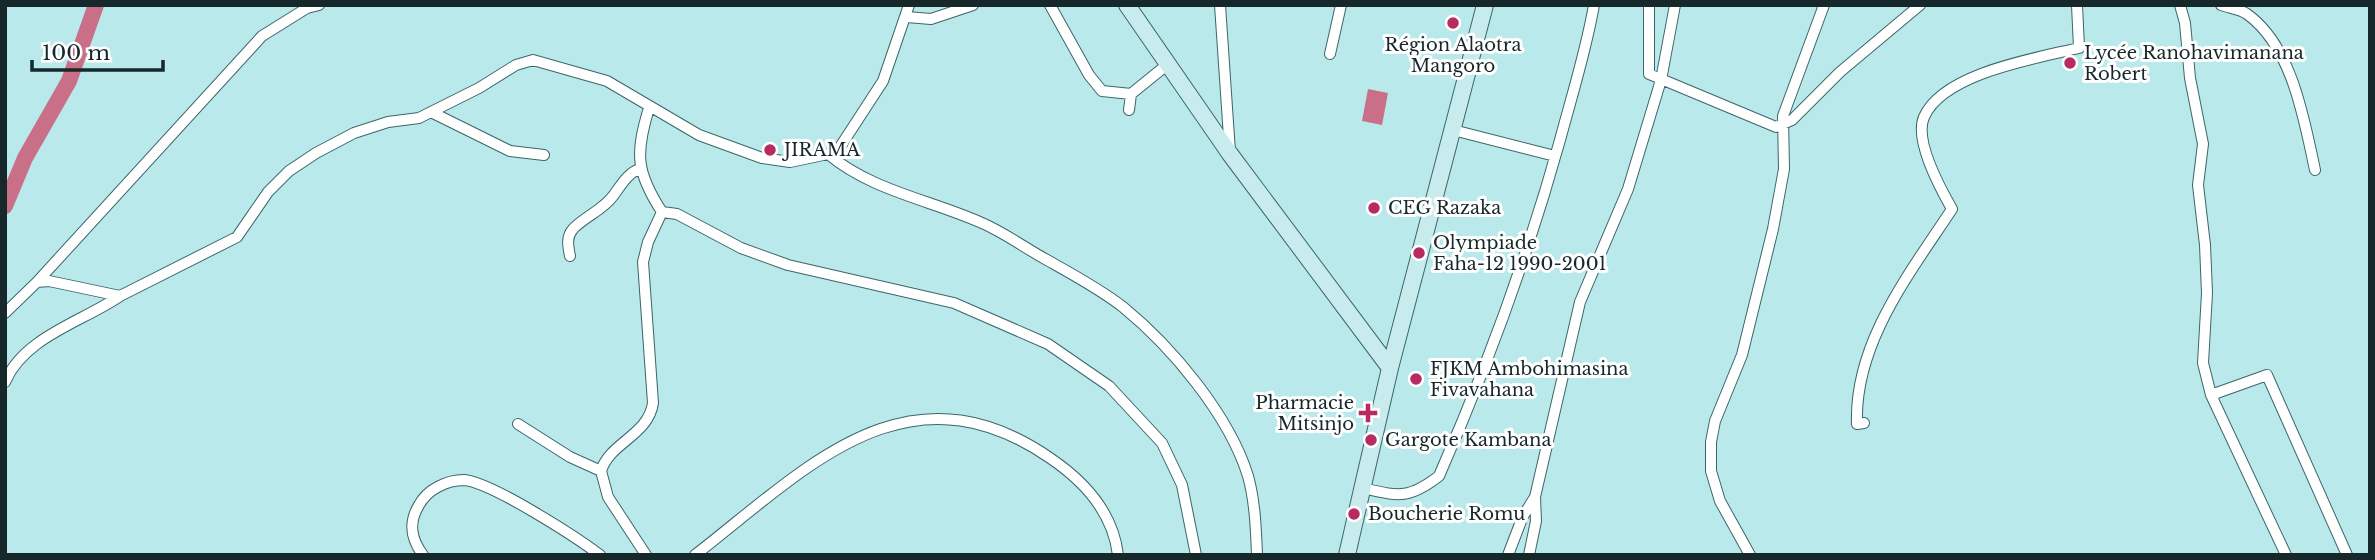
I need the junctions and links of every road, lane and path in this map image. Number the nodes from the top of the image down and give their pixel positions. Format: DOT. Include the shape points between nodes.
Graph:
graph roads {
  1 [pos="319,5"];
  2 [pos="909,5"];
  3 [pos="974,5"];
  4 [pos="1050,5"];
  5 [pos="1127,5"];
  6 [pos="1220,5"];
  7 [pos="1341,5"];
  8 [pos="1485,5"];
  9 [pos="1594,5"];
  10 [pos="1649,5"];
  11 [pos="1675,5"];
  12 [pos="1824,5"];
  13 [pos="1920,5"];
  14 [pos="2077,5"];
  15 [pos="2180,5"];
  16 [pos="2221,5"];
  17 [pos="907,17"];
  18 [pos="1330,54"];
  19 [pos="1168,64"];
  20 [pos="1661,80"];
  21 [pos="1130,94"];
  22 [pos="649,108"];
  23 [pos="1129,110"];
  24 [pos="431,112"];
  25 [pos="1784,125"];
  26 [pos="1453,130"];
  27 [pos="828,154"];
  28 [pos="1230,155"];
  29 [pos="544,156"];
  30 [pos="1555,156"];
  31 [pos="640,169"];
  32 [pos="2315,170"];
  33 [pos="662,212"];
  34 [pos="570,256"];
  35 [pos="37,282"];
  36 [pos="120,296"];
  37 [pos="5,313"];
  38 [pos="1390,368"];
  39 [pos="5,382"];
  40 [pos="2211,395"];
  41 [pos="1864,423"];
  42 [pos="518,424"];
  43 [pos="601,471"];
  44 [pos="1362,488"];
  45 [pos="1535,497"];
  46 [pos="423,555"];
  47 [pos="600,555"];
  48 [pos="646,555"];
  49 [pos="695,555"];
  50 [pos="1118,555"];
  51 [pos="1196,555"];
  52 [pos="1257,555"];
  53 [pos="1347,555"];
  54 [pos="1508,555"];
  55 [pos="1529,555"];
  56 [pos="1750,555"];
  57 [pos="2286,555"];
  58 [pos="2347,555"];
  1 -- 35 [label="street" via="262,36"];
  2 -- 17 [label="street"];
  3 -- 17 [label="street" via="931,19"];
  4 -- 21 [label="street" via="1102,91"];
  5 -- 19 [label="main road"];
  6 -- 28 [label="street"];
  7 -- 18 [label="street"];
  8 -- 26 [label="main road"];
  9 -- 30 [label="street"];
  10 -- 20 [label="street" via="1649,74"];
  11 -- 20 [label="street"];
  12 -- 25 [label="street" via="1783,116"];
  13 -- 25 [label="street"];
  14 -- 41 [label="street" via="2079,48 1981,72 1936,100 1923,118 1925,147 1952,209 1880,324 1856,403 1857,424"];
  15 -- 40 [label="street" via="2203,144 2198,185 2206,244 2203,363"];
  16 -- 32 [label="street" via="2246,13 2271,37 2305,122"];
  17 -- 27 [label="street" via="883,81 840,147"];
  19 -- 21 [label="street"];
  19 -- 28 [label="main road"];
  20 -- 25 [label="street" via="1767,124"];
  20 -- 45 [label="street" via="1628,189 1580,302"];
  21 -- 23 [label="street"];
  22 -- 24 [label="street" via="607,81 533,60"];
  22 -- 27 [label="street" via="699,135 762,158 790,162"];
  22 -- 31 [label="street" via="640,137"];
  24 -- 29 [label="street" via="510,151"];
  24 -- 36 [label="street" via="354,133 316,153 268,192 237,237"];
  25 -- 56 [label="street" via="1784,169 1773,229 1742,355 1711,442 1711,471 1720,501"];
  26 -- 30 [label="street"];
  26 -- 38 [label="main road"];
  27 -- 52 [label="street" via="847,170 883,187 981,223 1076,275 1121,306 1188,374 1236,445 1248,477"];
  28 -- 38 [label="main road"];
  30 -- 44 [label="street" via="1502,321 1439,476 1424,488 1400,496"];
  31 -- 33 [label="street"];
  31 -- 34 [label="street" via="572,229 567,241"];
  33 -- 43 [label="street" via="643,262 651,417 607,459"];
  33 -- 51 [label="street" via="677,214 741,248 788,265 954,303 1048,344 1109,386 1162,443 1182,485"];
  35 -- 36 [label="street"];
  35 -- 37 [label="street"];
  36 -- 39 [label="street" via="31,348 11,367"];
  38 -- 44 [label="main road"];
  40 -- 57 [label="street"];
  40 -- 58 [label="street" via="2267,375"];
  42 -- 43 [label="street"];
  43 -- 48 [label="street" via="608,496"];
  44 -- 53 [label="main road"];
  45 -- 54 [label="street"];
  45 -- 55 [label="street"];
  46 -- 47 [label="street" via="412,531 413,516 429,492 463,480 486,485"];
  49 -- 50 [label="street" via="830,451 871,430 915,419 976,423 1021,439 1079,477 1107,519"];
}
